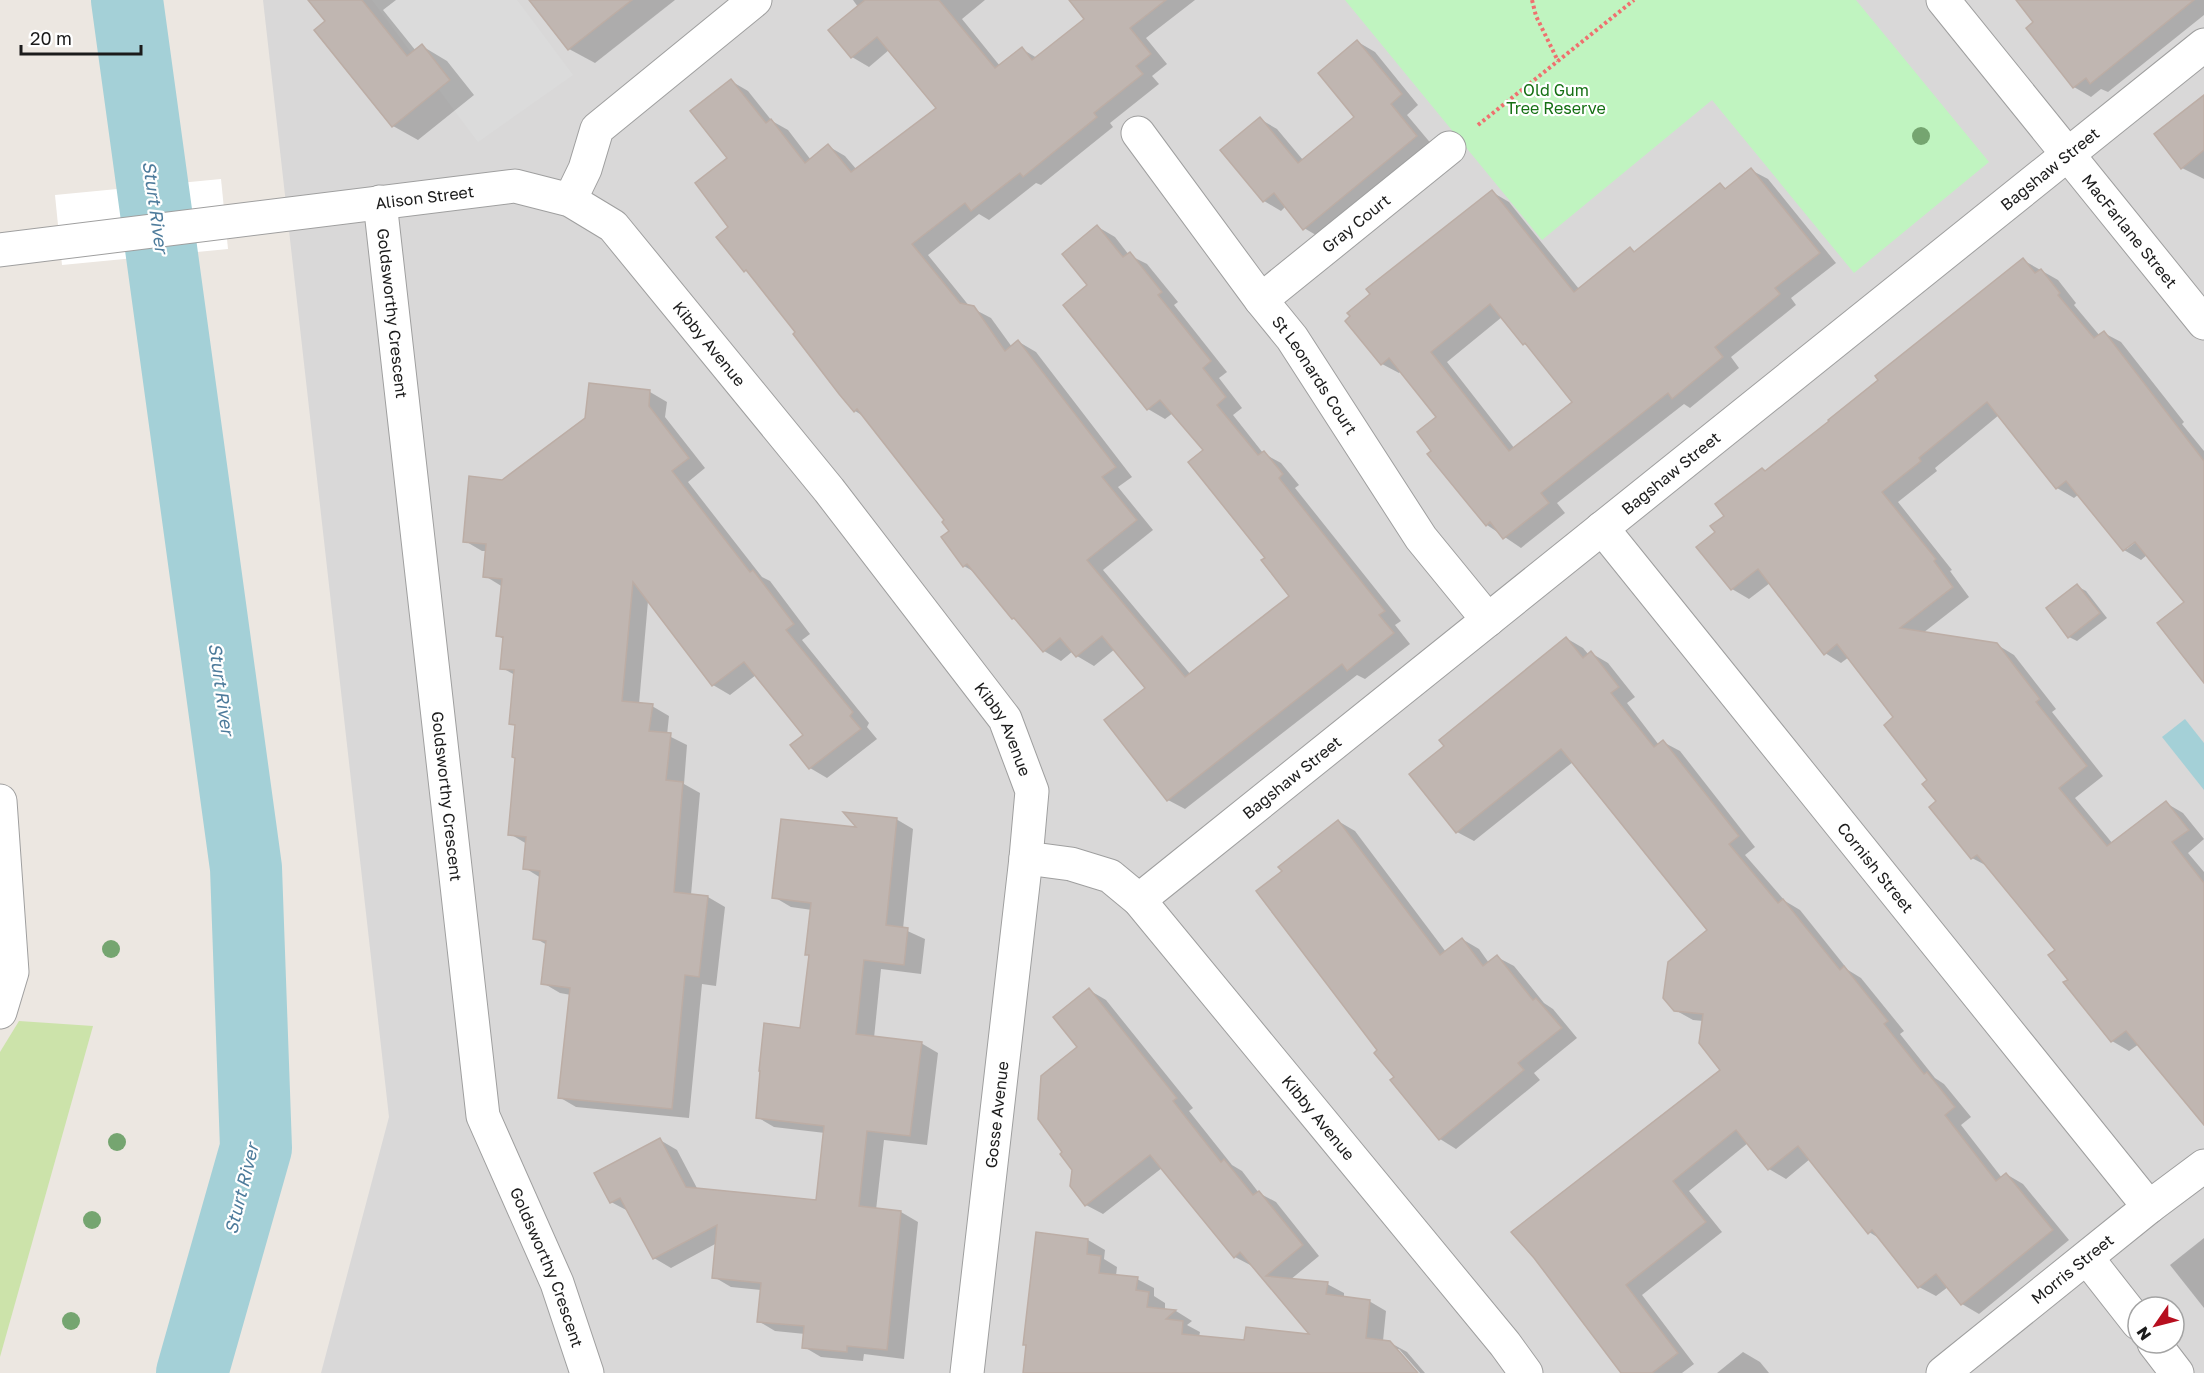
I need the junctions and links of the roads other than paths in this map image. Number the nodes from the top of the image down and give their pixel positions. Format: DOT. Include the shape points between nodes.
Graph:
graph roads {
  1 [pos="755,0"];
  2 [pos="1942,0"];
  3 [pos="2204,45"];
  4 [pos="1138,133"];
  5 [pos="1449,148"];
  6 [pos="2067,155"];
  7 [pos="570,200"];
  8 [pos="380,202"];
  9 [pos="0,250"];
  10 [pos="1261,300"];
  11 [pos="2204,323"];
  12 [pos="1602,528"];
  13 [pos="1488,620"];
  14 [pos="0,801"];
  15 [pos="1026,858"];
  16 [pos="1139,900"];
  17 [pos="0,1012"];
  18 [pos="2204,1166"];
  19 [pos="2149,1207"];
  20 [pos="2087,1258"];
  21 [pos="2126,1308"];
  22 [pos="2163,1355"];
  23 [pos="587,1373"];
  24 [pos="967,1373"];
  25 [pos="1526,1373"];
  26 [pos="1943,1373"];
  27 [pos="2177,1373"];
  1 -- 7 [label="street" via="597,129 585,169"];
  2 -- 6 [label="street, MacFarlane Street"];
  3 -- 6 [label="street, Bagshaw Street"];
  4 -- 10 [label="street, St Leonards Court"];
  5 -- 10 [label="street, Gray Court"];
  6 -- 11 [label="street, MacFarlane Street"];
  6 -- 12 [label="street, Bagshaw Street"];
  7 -- 8 [label="street, Alison Street" via="515,186"];
  7 -- 15 [label="street, Kibby Avenue" via="613,226 829,490 1005,719 1032,791"];
  8 -- 9 [label="street, Alison Street"];
  8 -- 23 [label="street, Goldsworthy Crescent" via="483,1116 557,1283"];
  10 -- 13 [label="street, St Leonards Court" via="1292,338 1421,538"];
  12 -- 13 [label="street, Bagshaw Street"];
  12 -- 19 [label="street, Cornish Street"];
  13 -- 16 [label="street, Bagshaw Street"];
  14 -- 17 [label="street" via="12,972"];
  15 -- 16 [label="street, Kibby Avenue" via="1071,864 1110,876"];
  15 -- 24 [label="street, Gosse Avenue"];
  16 -- 25 [label="street, Kibby Avenue"];
  18 -- 19 [label="street, Morris Street"];
  19 -- 20 [label="street, Morris Street"];
  20 -- 21 [label="street"];
  20 -- 26 [label="street, Morris Street"];
  22 -- 27 [label="street"];
}
